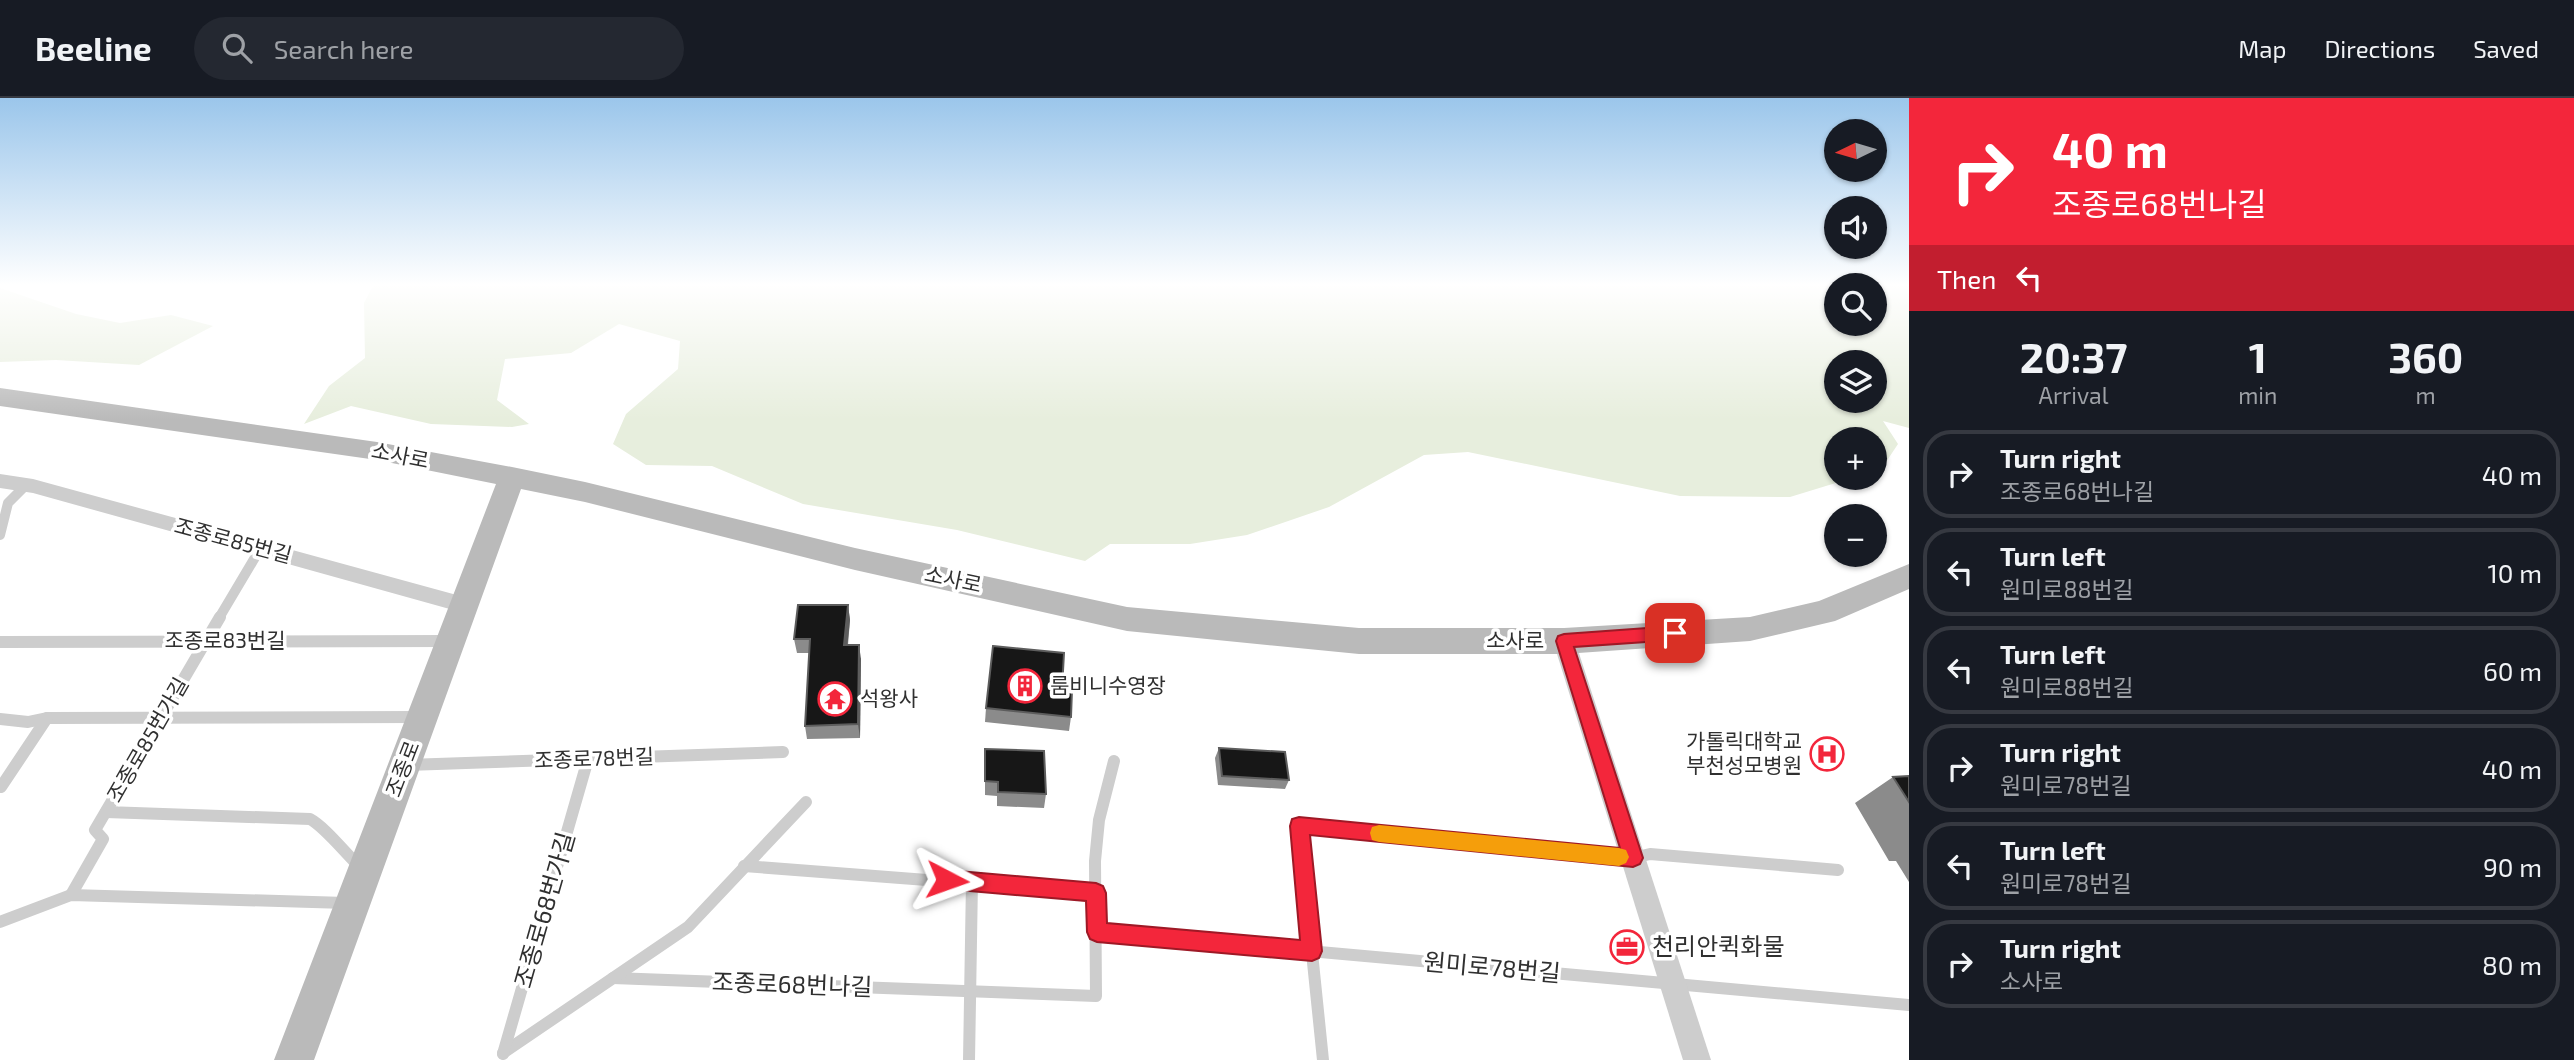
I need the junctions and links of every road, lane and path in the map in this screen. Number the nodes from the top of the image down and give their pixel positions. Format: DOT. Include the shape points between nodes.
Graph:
graph roads {
  1 [pos="0,397"];
  2 [pos="512,477"];
  3 [pos="0,481"];
  4 [pos="26,485"];
  5 [pos="0,535"];
  6 [pos="260,549"];
  7 [pos="1909,576"];
  8 [pos="464,605"];
  9 [pos="451,641"];
  10 [pos="1564,641"];
  11 [pos="0,642"];
  12 [pos="206,642"];
  13 [pos="423,716"];
  14 [pos="162,717"];
  15 [pos="47,718"];
  16 [pos="0,719"];
  17 [pos="783,752"];
  18 [pos="589,759"];
  19 [pos="1114,761"];
  20 [pos="404,765"];
  21 [pos="1,787"];
  22 [pos="806,802"];
  23 [pos="106,812"];
  24 [pos="1633,858"];
  25 [pos="744,866"];
  26 [pos="1838,870"];
  27 [pos="972,881"];
  28 [pos="358,887"];
  29 [pos="1096,893"];
  30 [pos="71,895"];
  31 [pos="0,922"];
  32 [pos="1097,932"];
  33 [pos="1312,951"];
  34 [pos="613,978"];
  35 [pos="1673,985"];
  36 [pos="970,992"];
  37 [pos="1909,1005"];
  38 [pos="502,1057"];
  39 [pos="293,1060"];
  40 [pos="969,1060"];
  41 [pos="1322,1060"];
  42 [pos="1697,1060"];
  1 -- 2 [label="street, 소사로" via="377,451"];
  2 -- 8 [label="street, 조종로"];
  2 -- 10 [label="street, 소사로" via="1127,619 1359,641"];
  3 -- 4 [label="street, 조종로85번길"];
  4 -- 5 [label="lane" via="8,503"];
  4 -- 6 [label="street, 조종로85번길"];
  6 -- 8 [label="street, 조종로85번길"];
  6 -- 12 [label="lane, 조종로85번가길"];
  7 -- 10 [label="street, 소사로" via="1824,612 1750,629"];
  8 -- 9 [label="street, 조종로"];
  9 -- 12 [label="lane, 조종로83번길"];
  9 -- 13 [label="street, 조종로"];
  10 -- 24 [label="street"];
  11 -- 12 [label="lane, 조종로83번길"];
  12 -- 14 [label="lane, 조종로85번가길"];
  13 -- 14 [label="lane"];
  13 -- 20 [label="street, 조종로"];
  14 -- 15 [label="lane"];
  14 -- 23 [label="lane, 조종로85번가길"];
  15 -- 16 [label="lane" via="28,722"];
  15 -- 21 [label="lane"];
  17 -- 18 [label="lane, 조종로78번길"];
  18 -- 20 [label="lane, 조종로78번길"];
  18 -- 38 [label="lane, 조종로68번가길"];
  19 -- 29 [label="lane, 조종로68번나길" via="1099,820"];
  20 -- 28 [label="street, 조종로"];
  22 -- 25 [label="lane"];
  23 -- 28 [label="lane" via="310,819 321,825"];
  23 -- 30 [label="lane, 조종로85번가길" via="95,830 103,839"];
  24 -- 26 [label="lane" via="1650,854"];
  24 -- 33 [label="lane" via="1299,826"];
  24 -- 35 [label="street"];
  25 -- 27 [label="lane"];
  25 -- 34 [label="lane" via="688,927"];
  27 -- 29 [label="lane"];
  27 -- 36 [label="lane"];
  28 -- 30 [label="lane"];
  28 -- 39 [label="street, 조종로"];
  29 -- 32 [label="lane, 조종로68번나길"];
  30 -- 31 [label="lane"];
  32 -- 33 [label="lane, 원미로78번길"];
  32 -- 36 [label="lane, 조종로68번나길" via="1096,996"];
  33 -- 35 [label="lane, 원미로78번길"];
  33 -- 41 [label="lane"];
  34 -- 36 [label="lane, 조종로68번나길"];
  34 -- 38 [label="lane"];
  35 -- 37 [label="lane, 원미로78번길"];
  35 -- 42 [label="street"];
  36 -- 40 [label="lane"];
}
